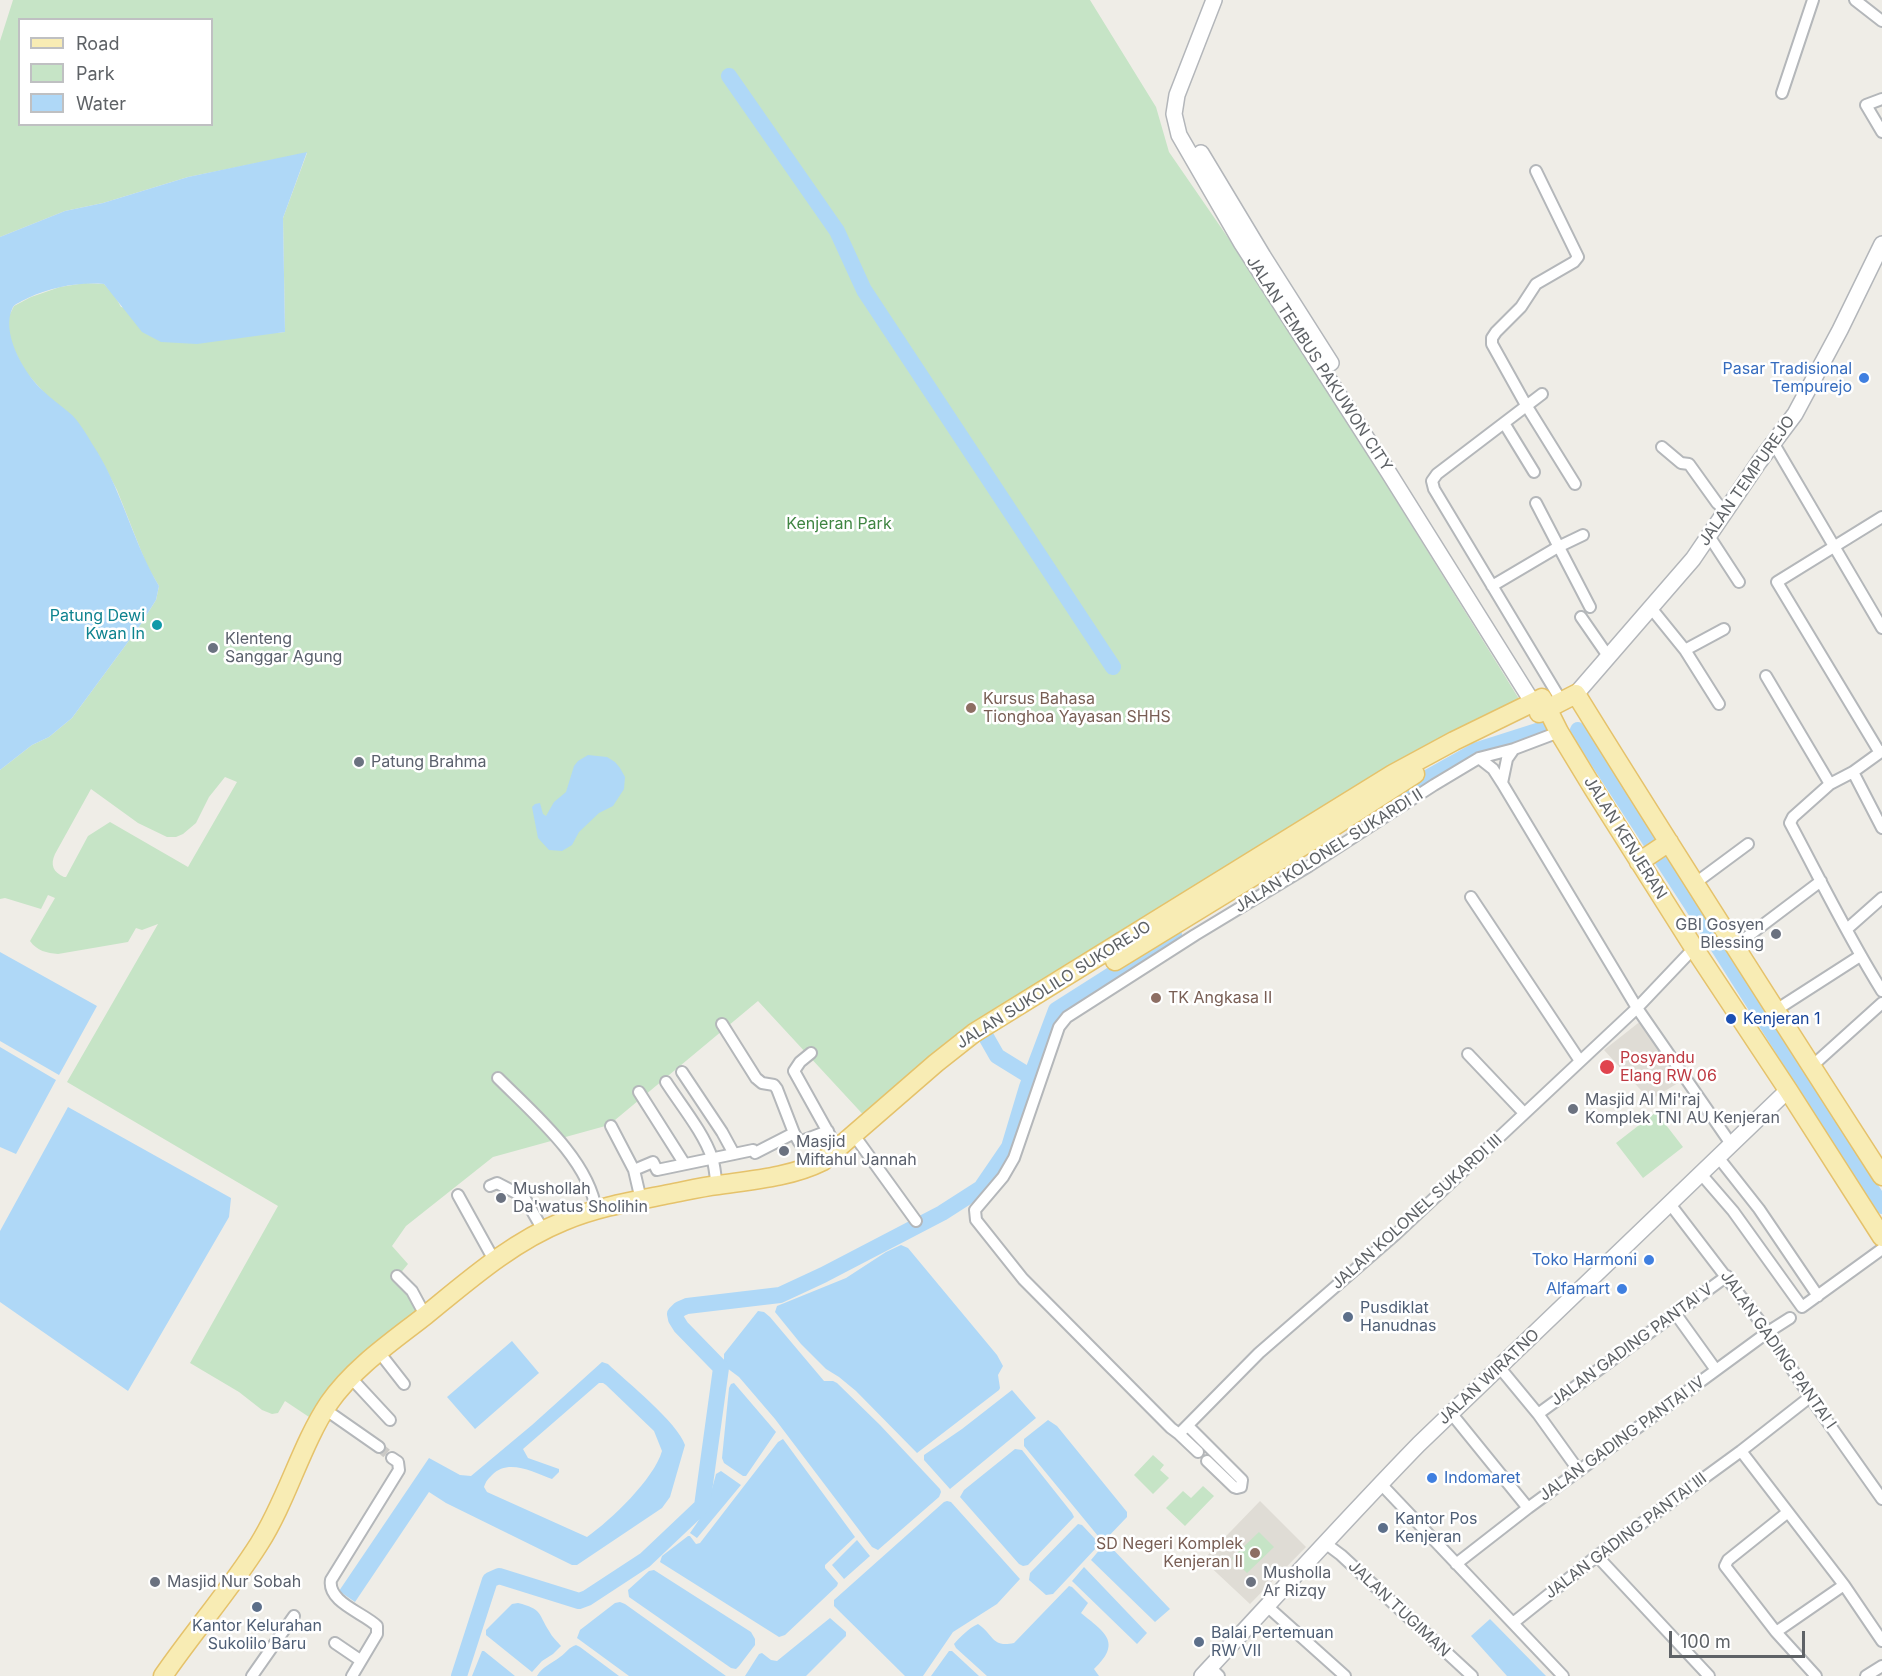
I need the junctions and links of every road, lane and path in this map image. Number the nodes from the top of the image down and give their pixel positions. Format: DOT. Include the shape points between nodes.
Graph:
graph roads {
  1 [pos="1214,0"];
  2 [pos="1223,0"];
  3 [pos="1855,0"];
  4 [pos="1809,3"];
  5 [pos="1882,21"];
  6 [pos="1782,93"];
  7 [pos="1882,99"];
  8 [pos="1882,132"];
  9 [pos="1536,171"];
  10 [pos="1882,244"];
  11 [pos="1542,394"];
  12 [pos="1526,405"];
  13 [pos="1504,423"];
  14 [pos="1774,444"];
  15 [pos="1662,447"];
  16 [pos="1534,472"];
  17 [pos="1575,484"];
  18 [pos="1536,503"];
  19 [pos="1726,511"];
  20 [pos="1882,517"];
  21 [pos="1584,535"];
  22 [pos="1709,536"];
  23 [pos="1834,545"];
  24 [pos="1558,547"];
  25 [pos="1739,582"];
  26 [pos="1492,586"];
  27 [pos="1590,606"];
  28 [pos="1651,608"];
  29 [pos="1581,617"];
  30 [pos="1882,628"];
  31 [pos="1724,629"];
  32 [pos="1685,650"];
  33 [pos="1608,656"];
  34 [pos="1766,676"];
  35 [pos="1550,703"];
  36 [pos="1719,704"];
  37 [pos="1559,732"];
  38 [pos="1514,748"];
  39 [pos="1881,752"];
  40 [pos="1479,758"];
  41 [pos="1853,772"];
  42 [pos="1502,783"];
  43 [pos="1830,784"];
  44 [pos="1882,828"];
  45 [pos="1668,843"];
  46 [pos="1748,844"];
  47 [pos="1640,861"];
  48 [pos="1821,882"];
  49 [pos="1694,884"];
  50 [pos="1471,897"];
  51 [pos="1882,898"];
  52 [pos="1847,929"];
  53 [pos="1735,946"];
  54 [pos="1694,948"];
  55 [pos="1860,956"];
  56 [pos="1882,991"];
  57 [pos="1882,1003"];
  58 [pos="1637,1008"];
  59 [pos="1776,1010"];
  60 [pos="722,1024"];
  61 [pos="977,1038"];
  62 [pos="810,1053"];
  63 [pos="1468,1054"];
  64 [pos="1580,1060"];
  65 [pos="1811,1067"];
  66 [pos="682,1072"];
  67 [pos="498,1078"];
  68 [pos="666,1082"];
  69 [pos="1788,1090"];
  70 [pos="639,1092"];
  71 [pos="1524,1113"];
  72 [pos="610,1126"];
  73 [pos="828,1131"];
  74 [pos="794,1133"];
  75 [pos="859,1142"];
  76 [pos="1731,1144"];
  77 [pos="836,1147"];
  78 [pos="734,1154"];
  79 [pos="712,1157"];
  80 [pos="1718,1157"];
  81 [pos="684,1163"];
  82 [pos="826,1164"];
  83 [pos="634,1170"];
  84 [pos="1701,1174"];
  85 [pos="1882,1176"];
  86 [pos="716,1181"];
  87 [pos="490,1186"];
  88 [pos="458,1195"];
  89 [pos="641,1198"];
  90 [pos="1670,1204"];
  91 [pos="592,1211"];
  92 [pos="916,1221"];
  93 [pos="543,1229"];
  94 [pos="1882,1237"];
  95 [pos="1882,1249"];
  96 [pos="494,1259"];
  97 [pos="398,1276"];
  98 [pos="1727,1276"];
  99 [pos="1818,1296"];
  100 [pos="1675,1313"];
  101 [pos="425,1315"];
  102 [pos="1790,1318"];
  103 [pos="1768,1332"];
  104 [pos="382,1355"];
  105 [pos="1500,1368"];
  106 [pos="1716,1370"];
  107 [pos="356,1382"];
  108 [pos="404,1384"];
  109 [pos="1810,1397"];
  110 [pos="1451,1413"];
  111 [pos="331,1414"];
  112 [pos="1538,1414"];
  113 [pos="390,1420"];
  114 [pos="1188,1426"];
  115 [pos="1179,1434"];
  116 [pos="379,1447"];
  117 [pos="1741,1451"];
  118 [pos="1198,1452"];
  119 [pos="392,1458"];
  120 [pos="1207,1461"];
  121 [pos="1579,1471"];
  122 [pos="1380,1483"];
  123 [pos="1882,1499"];
  124 [pos="1528,1508"];
  125 [pos="1788,1512"];
  126 [pos="1325,1543"];
  127 [pos="1597,1556"];
  128 [pos="1456,1564"];
  129 [pos="1844,1585"];
  130 [pos="1268,1607"];
  131 [pos="294,1616"];
  132 [pos="1513,1623"];
  133 [pos="1776,1632"];
  134 [pos="1882,1641"];
  135 [pos="335,1643"];
  136 [pos="360,1660"];
  137 [pos="1882,1666"];
  138 [pos="1210,1673"];
  139 [pos="170,1675"];
  140 [pos="252,1676"];
  141 [pos="352,1676"];
  142 [pos="1345,1676"];
  143 [pos="1472,1676"];
  144 [pos="1563,1676"];
  145 [pos="1709,1676"];
  146 [pos="1816,1676"];
  147 [pos="1866,1676"];
  1 -- 35 [label="street, JALAN TEMBUS PAKUWON CITY" via="1177,95 1174,114 1179,135 1242,244 1389,473"];
  2 -- 35 [label="street, JALAN TEMBUS PAKUWON CITY" via="1185,97 1186,128 1263,256"];
  3 -- 5 [label="street"];
  4 -- 6 [label="street"];
  7 -- 8 [label="street" via="1866,105"];
  9 -- 12 [label="street" via="1578,257 1536,284 1492,338"];
  10 -- 14 [label="street, JALAN TEMPUREJO" via="1815,378"];
  11 -- 12 [label="street"];
  12 -- 13 [label="street"];
  12 -- 17 [label="street"];
  13 -- 16 [label="street"];
  13 -- 26 [label="street" via="1432,481"];
  14 -- 19 [label="street, JALAN TEMPUREJO"];
  14 -- 23 [label="street"];
  15 -- 19 [label="street" via="1681,463 1689,464"];
  18 -- 24 [label="street"];
  19 -- 22 [label="street, JALAN TEMPUREJO"];
  20 -- 23 [label="street"];
  21 -- 24 [label="street"];
  22 -- 25 [label="street"];
  22 -- 28 [label="street, JALAN TEMPUREJO"];
  23 -- 30 [label="street"];
  23 -- 39 [label="street" via="1778,583"];
  24 -- 26 [label="street"];
  24 -- 27 [label="street"];
  26 -- 35 [label="street"];
  28 -- 32 [label="street"];
  28 -- 33 [label="street, JALAN TEMPUREJO"];
  29 -- 33 [label="street"];
  31 -- 32 [label="street"];
  32 -- 36 [label="street"];
  33 -- 35 [label="street, JALAN TEMPUREJO"];
  34 -- 43 [label="street"];
  35 -- 37 [label="main road, JALAN KENJERAN"];
  35 -- 45 [label="main road, JALAN KENJERAN"];
  35 -- 61 [label="main road, JALAN SUKOLILO SUKOREJO" via="1393,774 1315,830"];
  37 -- 38 [label="street, JALAN KOLONEL SUKARDI II"];
  37 -- 47 [label="main road, JALAN KENJERAN"];
  38 -- 40 [label="street, JALAN KOLONEL SUKARDI II"];
  38 -- 42 [label="street" via="1507,759"];
  39 -- 41 [label="street"];
  40 -- 42 [label="street"];
  40 -- 115 [label="street, JALAN KOLONEL SUKARDI II" via="1067,1017 1059,1027 1014,1158 977,1207 975,1215 982,1229 1023,1278"];
  41 -- 43 [label="street"];
  41 -- 44 [label="street"];
  42 -- 58 [label="street"];
  43 -- 48 [label="street" via="1790,823"];
  45 -- 47 [label="main road"];
  45 -- 49 [label="main road, JALAN KENJERAN"];
  46 -- 49 [label="street"];
  47 -- 54 [label="main road, JALAN KENJERAN"];
  48 -- 52 [label="street"];
  48 -- 53 [label="street"];
  49 -- 53 [label="main road, JALAN KENJERAN"];
  50 -- 64 [label="street"];
  51 -- 52 [label="street"];
  52 -- 55 [label="street"];
  53 -- 59 [label="main road, JALAN KENJERAN"];
  54 -- 58 [label="street, JALAN KOLONEL SUKARDI III"];
  54 -- 69 [label="main road, JALAN KENJERAN"];
  55 -- 56 [label="street"];
  55 -- 59 [label="street"];
  57 -- 65 [label="street"];
  58 -- 64 [label="street, JALAN KOLONEL SUKARDI III"];
  58 -- 76 [label="street"];
  59 -- 65 [label="main road, JALAN KENJERAN"];
  60 -- 74 [label="street" via="756,1078 774,1084"];
  61 -- 75 [label="main road, JALAN SUKOLILO SUKOREJO"];
  61 -- 77 [label="main road, JALAN SUKOLILO SUKOREJO" via="920,1076"];
  62 -- 73 [label="street" via="794,1071"];
  63 -- 71 [label="street"];
  64 -- 71 [label="street, JALAN KOLONEL SUKARDI III"];
  65 -- 85 [label="main road, JALAN KENJERAN"];
  66 -- 78 [label="street"];
  67 -- 91 [label="street" via="549,1129 585,1174"];
  68 -- 79 [label="street"];
  69 -- 76 [label="street, JALAN WIRATNO"];
  69 -- 94 [label="main road, JALAN KENJERAN"];
  70 -- 81 [label="street"];
  71 -- 114 [label="street, JALAN KOLONEL SUKARDI III" via="1396,1234 1259,1353"];
  72 -- 83 [label="street"];
  73 -- 74 [label="street" via="799,1142"];
  73 -- 77 [label="street"];
  74 -- 78 [label="street" via="755,1153 753,1150"];
  75 -- 82 [label="main road, JALAN SUKOLILO SUKOREJO"];
  75 -- 92 [label="street"];
  76 -- 80 [label="street, JALAN WIRATNO"];
  77 -- 82 [label="main road, JALAN SUKOLILO SUKOREJO"];
  78 -- 79 [label="street"];
  79 -- 81 [label="street"];
  79 -- 86 [label="street"];
  80 -- 84 [label="street, JALAN WIRATNO"];
  80 -- 99 [label="street"];
  81 -- 83 [label="street" via="657,1170 653,1162"];
  82 -- 86 [label="main road, JALAN SUKOLILO SUKOREJO" via="760,1179"];
  82 -- 89 [label="main road, JALAN SUKOLILO SUKOREJO" via="808,1180 798,1183 691,1198"];
  83 -- 89 [label="street"];
  84 -- 90 [label="street, JALAN WIRATNO"];
  84 -- 99 [label="street" via="1733,1211 1802,1307"];
  86 -- 89 [label="main road, JALAN SUKOLILO SUKOREJO"];
  87 -- 93 [label="street" via="497,1183 524,1197"];
  88 -- 96 [label="street"];
  89 -- 91 [label="main road, JALAN SUKOLILO SUKOREJO"];
  90 -- 98 [label="street, JALAN GADING PANTAI I"];
  90 -- 105 [label="street, JALAN WIRATNO"];
  91 -- 93 [label="main road, JALAN SUKOLILO SUKOREJO"];
  93 -- 96 [label="main road, JALAN SUKOLILO SUKOREJO"];
  95 -- 99 [label="street"];
  96 -- 101 [label="main road, JALAN SUKOLILO SUKOREJO" via="464,1290"];
  97 -- 101 [label="street"];
  98 -- 100 [label="street, JALAN GADING PANTAI V"];
  98 -- 103 [label="street, JALAN GADING PANTAI I"];
  100 -- 106 [label="street"];
  100 -- 112 [label="street, JALAN GADING PANTAI V"];
  101 -- 104 [label="main road, JALAN SUKOLILO SUKOREJO"];
  102 -- 103 [label="street, JALAN GADING PANTAI IV"];
  103 -- 106 [label="street, JALAN GADING PANTAI IV"];
  103 -- 109 [label="street, JALAN GADING PANTAI I"];
  104 -- 107 [label="main road, JALAN SUKOLILO SUKOREJO"];
  104 -- 108 [label="street"];
  105 -- 110 [label="street, JALAN WIRATNO"];
  105 -- 112 [label="street"];
  106 -- 121 [label="street, JALAN GADING PANTAI IV"];
  107 -- 111 [label="main road, JALAN SUKOLILO SUKOREJO" via="332,1400"];
  107 -- 113 [label="street"];
  109 -- 117 [label="street, JALAN GADING PANTAI III"];
  109 -- 123 [label="street, JALAN GADING PANTAI I"];
  110 -- 122 [label="street, JALAN WIRATNO"];
  110 -- 124 [label="street"];
  111 -- 116 [label="street"];
  111 -- 139 [label="main road, JALAN SUKOLILO SUKOREJO" via="318,1422 274,1518 239,1582"];
  112 -- 121 [label="street"];
  114 -- 115 [label="street, JALAN KOLONEL SUKARDI III"];
  114 -- 120 [label="street" via="1242,1480 1241,1487 1234,1486"];
  115 -- 118 [label="street"];
  117 -- 125 [label="street"];
  117 -- 127 [label="street, JALAN GADING PANTAI III"];
  119 -- 136 [label="street" via="399,1462 399,1470 330,1586 344,1604 377,1626 377,1634"];
  121 -- 124 [label="street, JALAN GADING PANTAI IV"];
  122 -- 126 [label="street, JALAN WIRATNO"];
  122 -- 128 [label="street"];
  124 -- 128 [label="street, JALAN GADING PANTAI IV"];
  125 -- 129 [label="street"];
  125 -- 133 [label="street" via="1725,1566"];
  126 -- 130 [label="street, JALAN WIRATNO"];
  126 -- 143 [label="street, JALAN TUGIMAN"];
  127 -- 132 [label="street, JALAN GADING PANTAI III"];
  127 -- 145 [label="street"];
  128 -- 132 [label="street"];
  129 -- 133 [label="street"];
  129 -- 134 [label="street"];
  130 -- 138 [label="street, JALAN WIRATNO"];
  130 -- 142 [label="street"];
  131 -- 140 [label="street"];
  132 -- 144 [label="street"];
  133 -- 146 [label="street"];
  135 -- 136 [label="street"];
  136 -- 141 [label="street"];
  137 -- 147 [label="street"];
}
